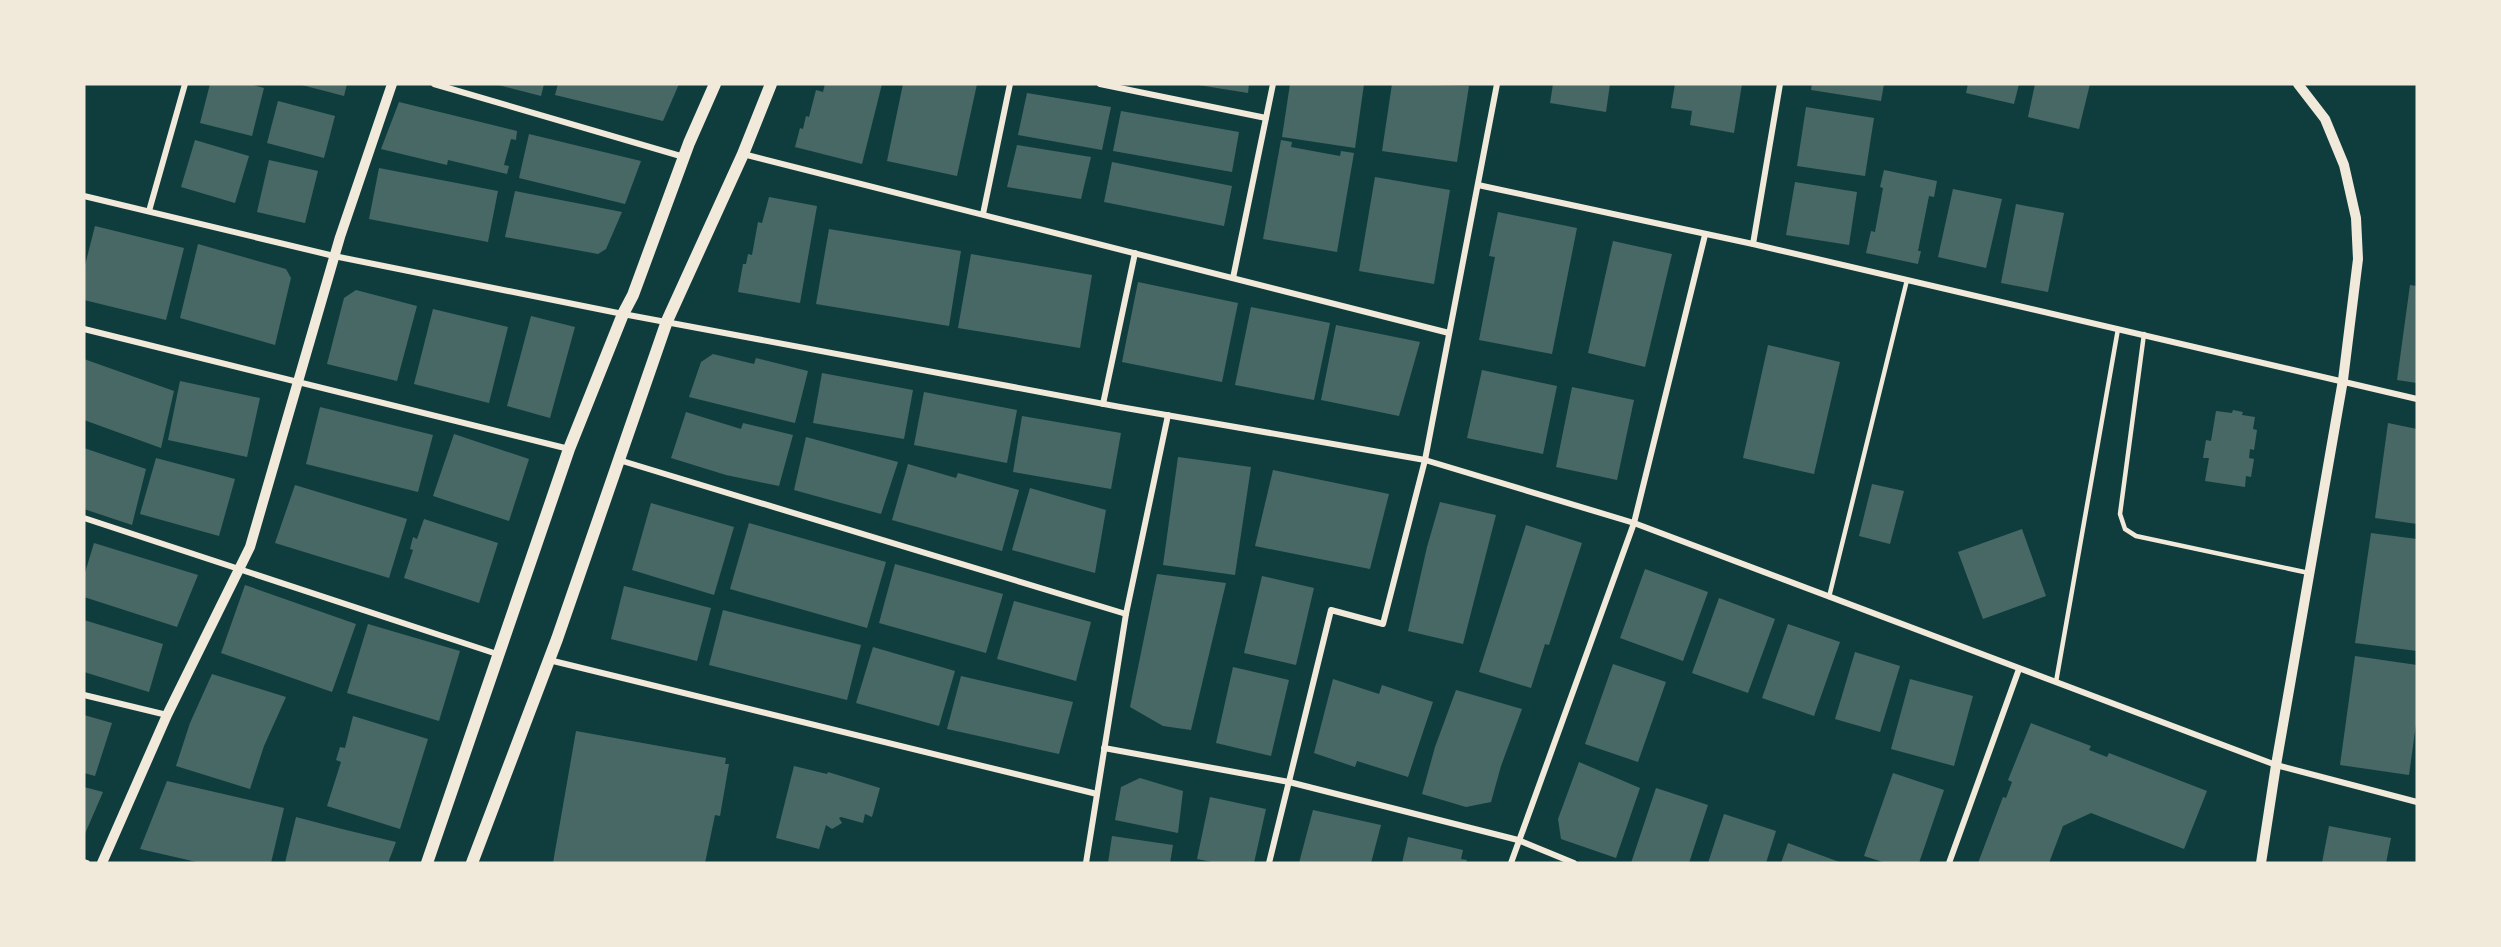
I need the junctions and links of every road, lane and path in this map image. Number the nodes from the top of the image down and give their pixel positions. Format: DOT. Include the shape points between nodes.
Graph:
graph roads {
  1 [pos="185,84"];
  2 [pos="392,84"];
  3 [pos="434,84"];
  4 [pos="715,84"];
  5 [pos="771,84"];
  6 [pos="1010,84"];
  7 [pos="1100,84"];
  8 [pos="1273,84"];
  9 [pos="1497,84"];
  10 [pos="1780,84"];
  11 [pos="2298,84"];
  12 [pos="1266,118"];
  13 [pos="743,154"];
  14 [pos="684,157"];
  15 [pos="1478,185"];
  16 [pos="84,196"];
  17 [pos="149,211"];
  18 [pos="983,214"];
  19 [pos="1705,235"];
  20 [pos="1753,244"];
  21 [pos="1135,253"];
  22 [pos="334,256"];
  23 [pos="1233,278"];
  24 [pos="1907,280"];
  25 [pos="622,314"];
  26 [pos="667,321"];
  27 [pos="84,328"];
  28 [pos="2118,328"];
  29 [pos="1449,333"];
  30 [pos="2144,334"];
  31 [pos="2343,380"];
  32 [pos="298,382"];
  33 [pos="2417,399"];
  34 [pos="1103,404"];
  35 [pos="1168,416"];
  36 [pos="568,450"];
  37 [pos="618,460"];
  38 [pos="1425,460"];
  39 [pos="84,518"];
  40 [pos="1634,523"];
  41 [pos="241,570"];
  42 [pos="2309,573"];
  43 [pos="1828,597"];
  44 [pos="1126,614"];
  45 [pos="497,654"];
  46 [pos="549,660"];
  47 [pos="2019,669"];
  48 [pos="2056,682"];
  49 [pos="84,695"];
  50 [pos="167,716"];
  51 [pos="1104,748"];
  52 [pos="2276,765"];
  53 [pos="1289,782"];
  54 [pos="1097,794"];
  55 [pos="2417,802"];
  56 [pos="1518,840"];
  57 [pos="102,863"];
  58 [pos="427,863"];
  59 [pos="472,863"];
  60 [pos="1086,863"];
  61 [pos="1269,863"];
  62 [pos="1510,863"];
  63 [pos="1574,863"];
  64 [pos="1949,863"];
  65 [pos="2261,863"];
  1 -- 17 [label="street"];
  2 -- 22 [label="street"];
  3 -- 14 [label="street"];
  4 -- 14 [label="main road"];
  5 -- 13 [label="main road"];
  6 -- 18 [label="street"];
  7 -- 12 [label="street"];
  8 -- 12 [label="street"];
  9 -- 15 [label="street"];
  10 -- 20 [label="street"];
  11 -- 31 [label="street" via="2325,119 2344,165 2356,218 2358,259"];
  12 -- 23 [label="street"];
  13 -- 18 [label="street"];
  13 -- 26 [label="main road"];
  14 -- 25 [label="main road" via="633,295"];
  15 -- 19 [label="street"];
  15 -- 29 [label="street"];
  16 -- 17 [label="street"];
  17 -- 22 [label="street"];
  18 -- 21 [label="street"];
  19 -- 20 [label="street"];
  19 -- 40 [label="street"];
  20 -- 24 [label="street"];
  21 -- 23 [label="street"];
  21 -- 34 [label="street"];
  22 -- 25 [label="street"];
  22 -- 32 [label="street"];
  23 -- 29 [label="street"];
  24 -- 28 [label="street"];
  24 -- 43 [label="lane"];
  25 -- 26 [label="street"];
  25 -- 36 [label="main road"];
  26 -- 34 [label="street"];
  26 -- 37 [label="main road"];
  27 -- 32 [label="street"];
  28 -- 30 [label="street"];
  28 -- 48 [label="lane"];
  29 -- 38 [label="street"];
  30 -- 31 [label="street"];
  30 -- 42 [label="lane" via="2120,514 2126,529 2136,536"];
  31 -- 33 [label="street"];
  31 -- 42 [label="street"];
  32 -- 36 [label="street"];
  32 -- 41 [label="street"];
  34 -- 35 [label="street"];
  35 -- 38 [label="street"];
  35 -- 44 [label="street"];
  36 -- 45 [label="main road"];
  37 -- 44 [label="street"];
  37 -- 46 [label="main road"];
  38 -- 40 [label="street"];
  38 -- 53 [label="street" via="1383,624 1331,610"];
  39 -- 41 [label="street"];
  40 -- 43 [label="street"];
  40 -- 56 [label="street"];
  41 -- 45 [label="street"];
  41 -- 50 [label="street"];
  42 -- 52 [label="street"];
  43 -- 47 [label="street"];
  44 -- 51 [label="street"];
  45 -- 58 [label="main road"];
  46 -- 54 [label="street"];
  46 -- 59 [label="main road"];
  47 -- 48 [label="street"];
  47 -- 64 [label="street"];
  48 -- 52 [label="street"];
  49 -- 50 [label="street"];
  50 -- 57 [label="street"];
  51 -- 53 [label="street"];
  51 -- 54 [label="street"];
  52 -- 55 [label="street"];
  52 -- 65 [label="street"];
  53 -- 56 [label="street"];
  53 -- 61 [label="street"];
  54 -- 60 [label="street"];
  56 -- 62 [label="street"];
  56 -- 63 [label="street"];
}
